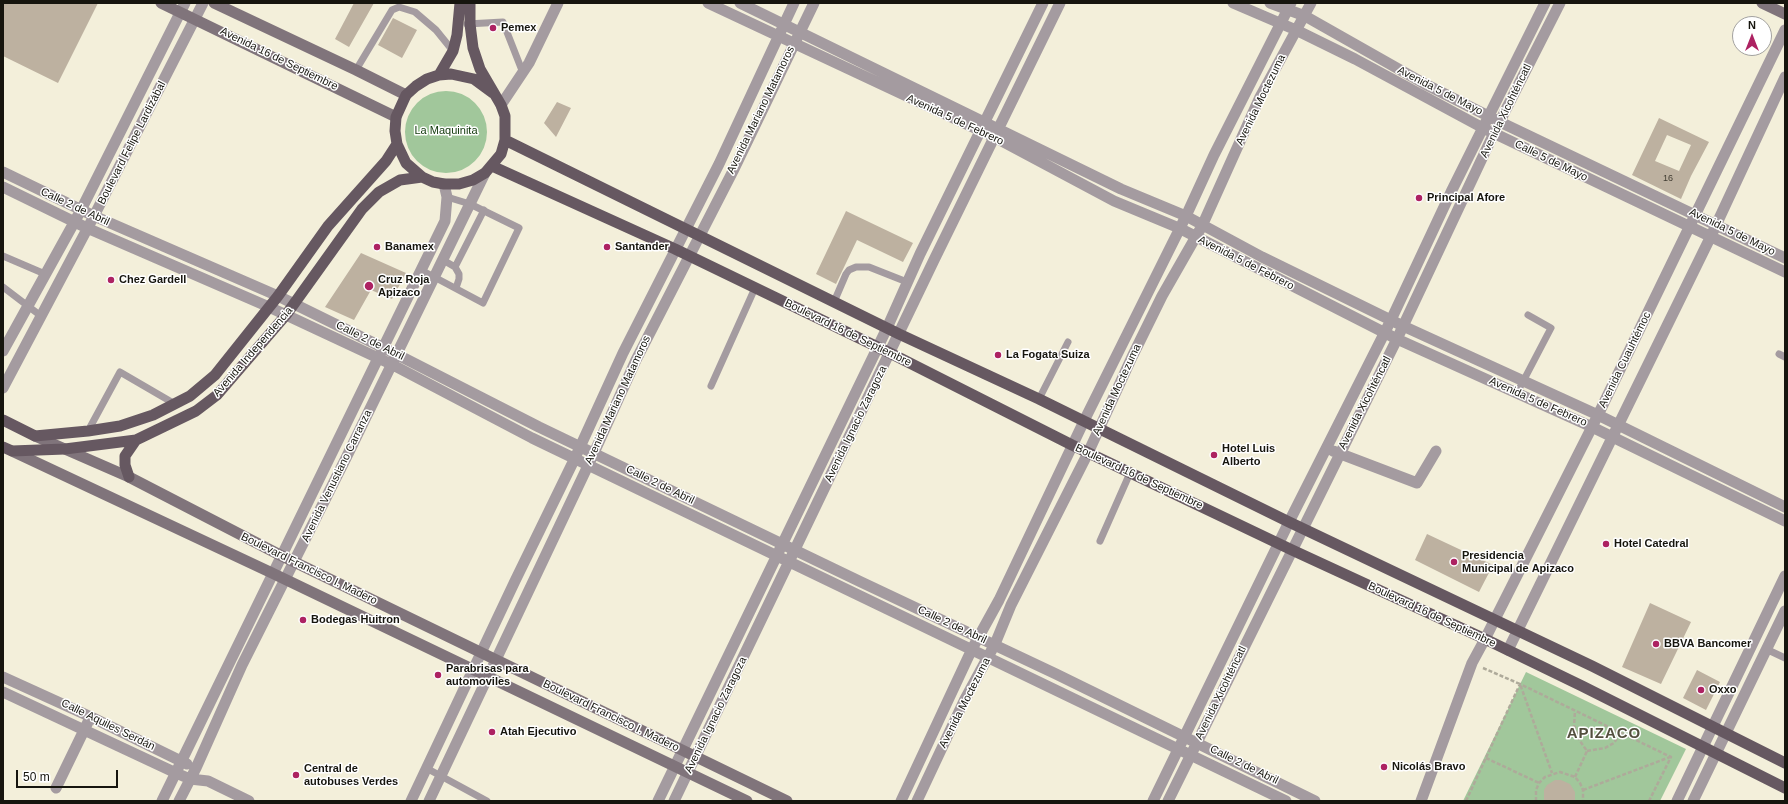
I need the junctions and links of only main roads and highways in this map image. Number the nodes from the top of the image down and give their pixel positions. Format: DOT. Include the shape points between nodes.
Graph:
graph roads {
  1 [pos="161,3"];
  2 [pos="214,3"];
  3 [pos="460,3"];
  4 [pos="470,3"];
  5 [pos="1762,3"];
  6 [pos="183,7"];
  7 [pos="1785,14"];
  8 [pos="464,24"];
  9 [pos="439,75"];
  10 [pos="493,93"];
  11 [pos="406,96"];
  12 [pos="396,117"];
  13 [pos="505,140"];
  14 [pos="397,144"];
  15 [pos="489,170"];
  16 [pos="422,177"];
  17 [pos="3,420"];
  18 [pos="35,436"];
  19 [pos="136,440"];
  20 [pos="7,449"];
  21 [pos="65,449"];
  22 [pos="129,478"];
  23 [pos="1785,763"];
  24 [pos="1785,788"];
  25 [pos="747,801"];
  26 [pos="787,801"];
  1 -- 6 [label="main road, Avenida 16 de Septiembre"];
  2 -- 11 [label="main road, Avenida 16 de Septiembre"];
  3 -- 8 [label="main road"];
  4 -- 8 [label="main road"];
  5 -- 7 [label="main road"];
  6 -- 12 [label="main road, Avenida 16 de Septiembre" via="196,19"];
  8 -- 9 [label="main road" via="453,51"];
  8 -- 10 [label="main road" via="480,69"];
  9 -- 10 [label="main road" via="451,74 474,79"];
  9 -- 11 [label="main road" via="427,79"];
  10 -- 13 [label="main road" via="505,116"];
  11 -- 12 [label="main road"];
  12 -- 14 [label="main road"];
  13 -- 15 [label="main road" via="501,154"];
  13 -- 23 [label="main road, Boulevard 16 de Septiembre" via="899,334 1099,428"];
  14 -- 16 [label="main road" via="406,163"];
  14 -- 18 [label="main road, Avenida Independencia" via="386,161 328,226 278,296 214,375 190,396 153,416 120,426"];
  15 -- 16 [label="main road" via="473,180 459,184 444,184"];
  15 -- 24 [label="main road, Boulevard 16 de Septiembre" via="676,249 890,352 1072,445 1508,650"];
  16 -- 19 [label="main road, Avenida Independencia" via="400,180 379,192 362,209 286,315 217,396 196,411"];
  17 -- 18 [label="main road, Boulevard Francisco I. Madero"];
  18 -- 21 [label="main road, Boulevard Francisco I. Madero"];
  19 -- 21 [label="main road, Avenida Independencia"];
  19 -- 22 [label="main road" via="125,456"];
  20 -- 21 [label="main road, Avenida Independencia"];
  20 -- 25 [label="main road, Boulevard Francisco I. Madero" via="272,572"];
  21 -- 22 [label="main road, Boulevard Francisco I. Madero"];
  22 -- 26 [label="main road, Boulevard Francisco I. Madero" via="280,556"];
}
